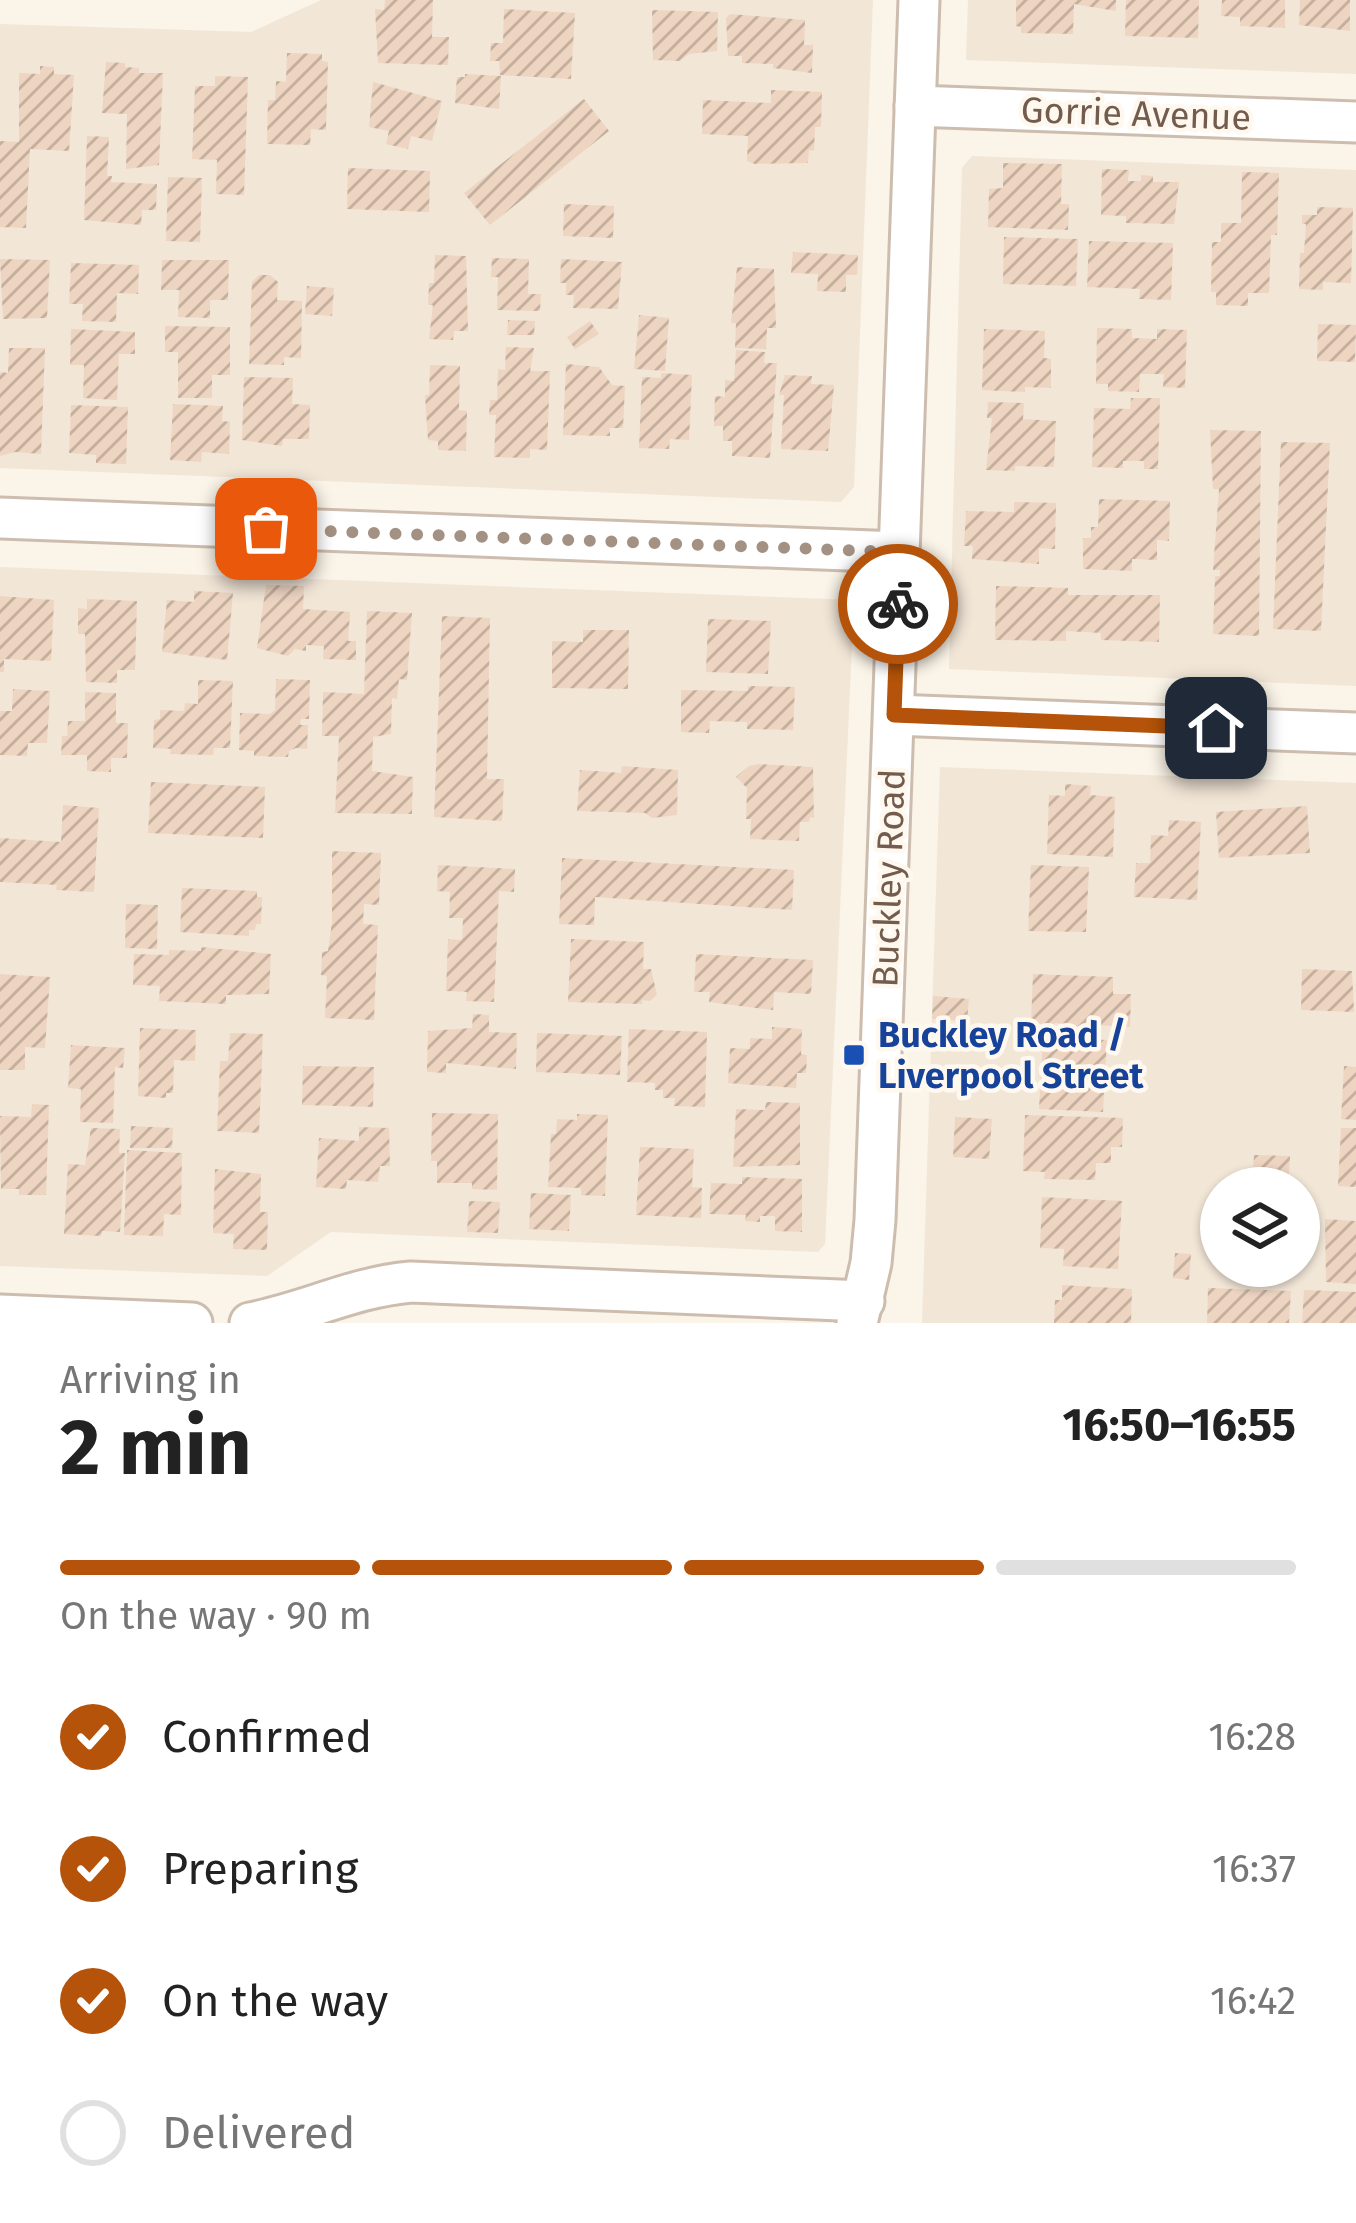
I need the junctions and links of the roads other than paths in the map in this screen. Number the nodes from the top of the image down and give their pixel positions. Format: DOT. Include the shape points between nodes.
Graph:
graph roads {
  1 [pos="919,0"];
  2 [pos="915,106"];
  3 [pos="1356,122"];
  4 [pos="0,518"];
  5 [pos="899,552"];
  6 [pos="894,715"];
  7 [pos="1356,733"];
  8 [pos="861,1312"];
  9 [pos="0,1315"];
  10 [pos="192,1323"];
  11 [pos="250,1323"];
  1 -- 2 [label="street, Buckley Road"];
  2 -- 3 [label="street, Gorrie Avenue"];
  2 -- 5 [label="street, Buckley Road"];
  4 -- 5 [label="street"];
  5 -- 6 [label="street, Buckley Road"];
  6 -- 7 [label="street"];
  6 -- 8 [label="street, Buckley Road" via="875,1220"];
  8 -- 11 [label="street" via="411,1282 353,1290"];
  9 -- 10 [label="street"];
}
